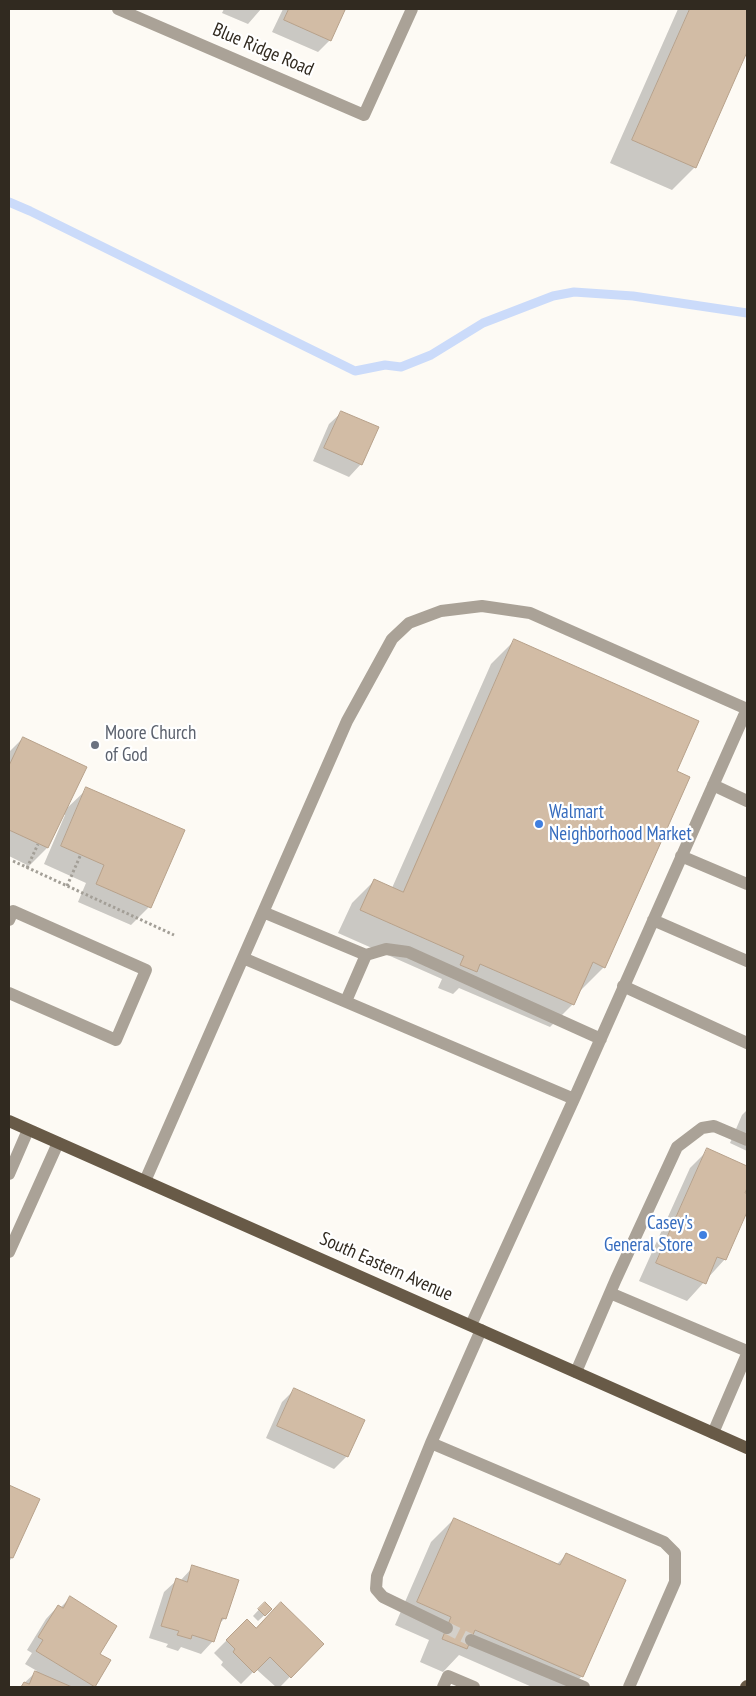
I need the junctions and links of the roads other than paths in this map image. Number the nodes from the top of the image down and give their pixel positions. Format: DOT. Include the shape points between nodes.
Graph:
graph roads {
  1 [pos="118,9"];
  2 [pos="412,9"];
  3 [pos="747,709"];
  4 [pos="712,785"];
  5 [pos="747,801"];
  6 [pos="681,856"];
  7 [pos="747,884"];
  8 [pos="263,912"];
  9 [pos="9,920"];
  10 [pos="653,920"];
  11 [pos="366,955"];
  12 [pos="242,958"];
  13 [pos="747,961"];
  14 [pos="623,986"];
  15 [pos="9,993"];
  16 [pos="346,1002"];
  17 [pos="601,1039"];
  18 [pos="747,1043"];
  19 [pos="574,1099"];
  20 [pos="9,1122"];
  21 [pos="28,1130"];
  22 [pos="747,1140"];
  23 [pos="58,1143"];
  24 [pos="9,1174"];
  25 [pos="145,1181"];
  26 [pos="9,1252"];
  27 [pos="610,1293"];
  28 [pos="476,1328"];
  29 [pos="747,1352"];
  30 [pos="576,1372"];
  31 [pos="713,1433"];
  32 [pos="431,1443"];
  33 [pos="747,1448"];
  34 [pos="446,1628"];
  35 [pos="471,1640"];
  36 [pos="444,1687"];
  37 [pos="474,1687"];
  38 [pos="584,1687"];
  39 [pos="629,1687"];
  1 -- 2 [label="street, Blue Ridge Road" via="364,114"];
  3 -- 4 [label="street"];
  3 -- 8 [label="street" via="530,613 482,606 441,611 409,623 392,639 346,720"];
  4 -- 5 [label="street"];
  4 -- 6 [label="street"];
  6 -- 7 [label="street"];
  6 -- 10 [label="street"];
  8 -- 11 [label="street"];
  8 -- 12 [label="street"];
  9 -- 15 [label="street" via="13,911 146,970 116,1040"];
  10 -- 13 [label="street"];
  10 -- 14 [label="street"];
  11 -- 16 [label="street"];
  11 -- 17 [label="street" via="386,949 408,952"];
  12 -- 16 [label="street"];
  12 -- 25 [label="street"];
  14 -- 17 [label="street"];
  14 -- 18 [label="street"];
  16 -- 19 [label="street"];
  17 -- 19 [label="street"];
  19 -- 28 [label="street"];
  20 -- 21 [label="main road, South Eastern Avenue"];
  21 -- 23 [label="main road, South Eastern Avenue"];
  21 -- 24 [label="street"];
  22 -- 27 [label="street" via="714,1126 702,1128 677,1147"];
  23 -- 25 [label="main road, South Eastern Avenue"];
  23 -- 26 [label="street"];
  25 -- 28 [label="main road, South Eastern Avenue"];
  27 -- 29 [label="street"];
  27 -- 30 [label="street"];
  28 -- 30 [label="main road, South Eastern Avenue"];
  28 -- 32 [label="street"];
  29 -- 31 [label="street"];
  30 -- 31 [label="main road, South Eastern Avenue"];
  31 -- 33 [label="main road, South Eastern Avenue"];
  32 -- 34 [label="street" via="377,1576 376,1589 383,1597"];
  32 -- 39 [label="street" via="664,1542 675,1554 675,1582"];
  35 -- 38 [label="street"];
  36 -- 37 [label="street" via="448,1676"];
}
